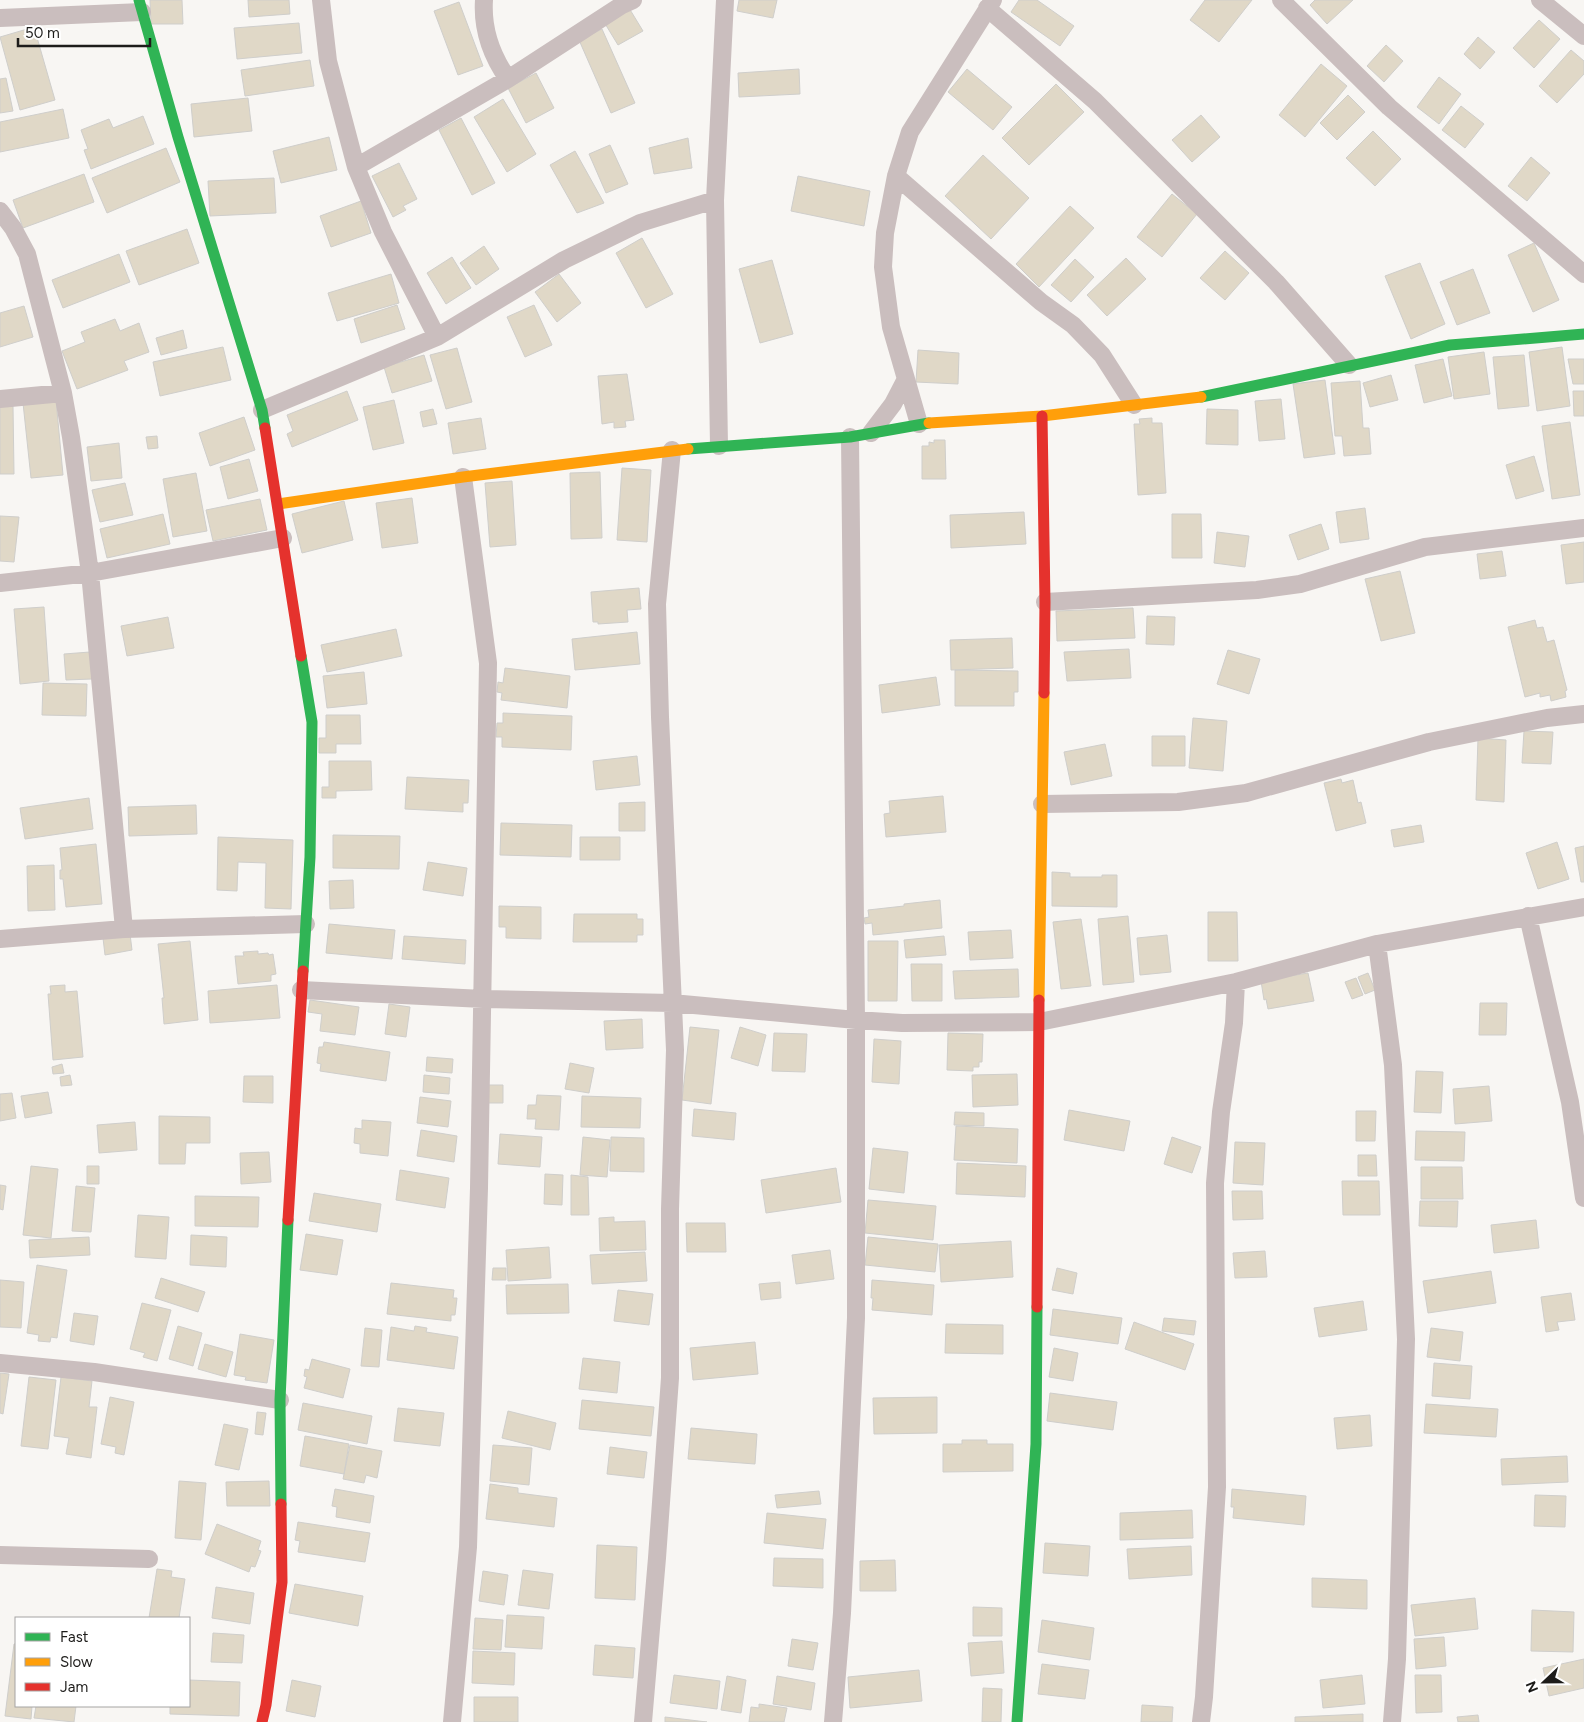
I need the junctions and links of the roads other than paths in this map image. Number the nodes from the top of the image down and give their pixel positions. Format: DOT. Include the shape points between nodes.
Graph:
graph roads {
  1 [pos="321,0"];
  2 [pos="484,0"];
  3 [pos="633,0"];
  4 [pos="725,0"];
  5 [pos="1281,0"];
  6 [pos="1540,0"];
  7 [pos="990,4"];
  8 [pos="141,6"];
  9 [pos="0,18"];
  10 [pos="1584,36"];
  11 [pos="508,79"];
  12 [pos="356,167"];
  13 [pos="896,176"];
  14 [pos="715,200"];
  15 [pos="0,211"];
  16 [pos="1584,274"];
  17 [pos="1584,334"];
  18 [pos="437,337"];
  19 [pos="1349,365"];
  20 [pos="906,379"];
  21 [pos="63,393"];
  22 [pos="0,399"];
  23 [pos="1134,405"];
  24 [pos="262,410"];
  25 [pos="1042,416"];
  26 [pos="919,424"];
  27 [pos="871,433"];
  28 [pos="850,437"];
  29 [pos="719,446"];
  30 [pos="672,450"];
  31 [pos="463,477"];
  32 [pos="278,504"];
  33 [pos="1584,528"];
  34 [pos="283,538"];
  35 [pos="90,573"];
  36 [pos="0,583"];
  37 [pos="1045,602"];
  38 [pos="1584,714"];
  39 [pos="1042,804"];
  40 [pos="1584,907"];
  41 [pos="1528,916"];
  42 [pos="306,924"];
  43 [pos="124,928"];
  44 [pos="0,939"];
  45 [pos="1377,944"];
  46 [pos="1236,982"];
  47 [pos="301,990"];
  48 [pos="483,999"];
  49 [pos="672,1003"];
  50 [pos="856,1020"];
  51 [pos="1039,1022"];
  52 [pos="1577,1100"];
  53 [pos="1584,1198"];
  54 [pos="0,1363"];
  55 [pos="280,1400"];
  56 [pos="0,1555"];
  57 [pos="149,1559"];
  58 [pos="262,1722"];
  59 [pos="452,1722"];
  60 [pos="643,1722"];
  61 [pos="833,1722"];
  62 [pos="1018,1722"];
  63 [pos="1201,1722"];
  64 [pos="1392,1722"];
  1 -- 12 [label="street" via="328,61"];
  2 -- 11 [label="street" via="483,14 489,45"];
  3 -- 11 [label="street"];
  4 -- 14 [label="street"];
  5 -- 16 [label="street" via="1389,107"];
  6 -- 10 [label="street"];
  7 -- 13 [label="street" via="910,132"];
  7 -- 19 [label="street" via="1102,108 1276,282"];
  8 -- 9 [label="street"];
  8 -- 24 [label="street"];
  11 -- 12 [label="street"];
  12 -- 18 [label="street" via="384,232"];
  13 -- 20 [label="street" via="885,233 883,267 892,327"];
  13 -- 23 [label="street" via="1041,302 1073,325 1102,354"];
  14 -- 18 [label="street" via="640,223 564,260"];
  14 -- 29 [label="street"];
  15 -- 21 [label="street" via="27,254"];
  17 -- 19 [label="street" via="1450,345"];
  18 -- 24 [label="street"];
  19 -- 23 [label="street" via="1196,398"];
  20 -- 26 [label="street"];
  20 -- 27 [label="street" via="893,404"];
  21 -- 22 [label="street"];
  21 -- 35 [label="street"];
  23 -- 25 [label="street"];
  24 -- 32 [label="street"];
  25 -- 26 [label="street"];
  25 -- 37 [label="street"];
  26 -- 27 [label="street"];
  27 -- 28 [label="street"];
  28 -- 29 [label="street"];
  28 -- 50 [label="street"];
  29 -- 30 [label="street"];
  30 -- 31 [label="street"];
  30 -- 49 [label="street" via="657,604"];
  31 -- 32 [label="street"];
  31 -- 48 [label="street" via="488,663"];
  32 -- 34 [label="street"];
  33 -- 37 [label="street" via="1425,547 1300,584 1257,590"];
  34 -- 35 [label="street"];
  34 -- 42 [label="street" via="312,722"];
  35 -- 36 [label="street"];
  35 -- 43 [label="street"];
  37 -- 39 [label="street"];
  38 -- 39 [label="street" via="1547,718 1429,742 1246,793 1178,802"];
  39 -- 51 [label="street"];
  40 -- 41 [label="street"];
  41 -- 45 [label="street"];
  41 -- 52 [label="street"];
  42 -- 43 [label="street"];
  42 -- 47 [label="street"];
  43 -- 44 [label="street"];
  45 -- 46 [label="street"];
  45 -- 64 [label="street" via="1393,1065 1406,1339 1397,1659"];
  46 -- 51 [label="street"];
  46 -- 63 [label="street" via="1215,1183 1217,1487"];
  47 -- 48 [label="street"];
  47 -- 55 [label="street"];
  48 -- 49 [label="street"];
  48 -- 59 [label="street" via="468,1547"];
  49 -- 50 [label="street"];
  49 -- 60 [label="street" via="675,1050 670,1209 670,1378"];
  50 -- 51 [label="street"];
  50 -- 61 [label="street" via="856,1318 842,1613"];
  51 -- 62 [label="street" via="1036,1444"];
  52 -- 53 [label="street"];
  54 -- 55 [label="street" via="94,1372"];
  55 -- 58 [label="street" via="282,1582"];
  56 -- 57 [label="street"];
}
